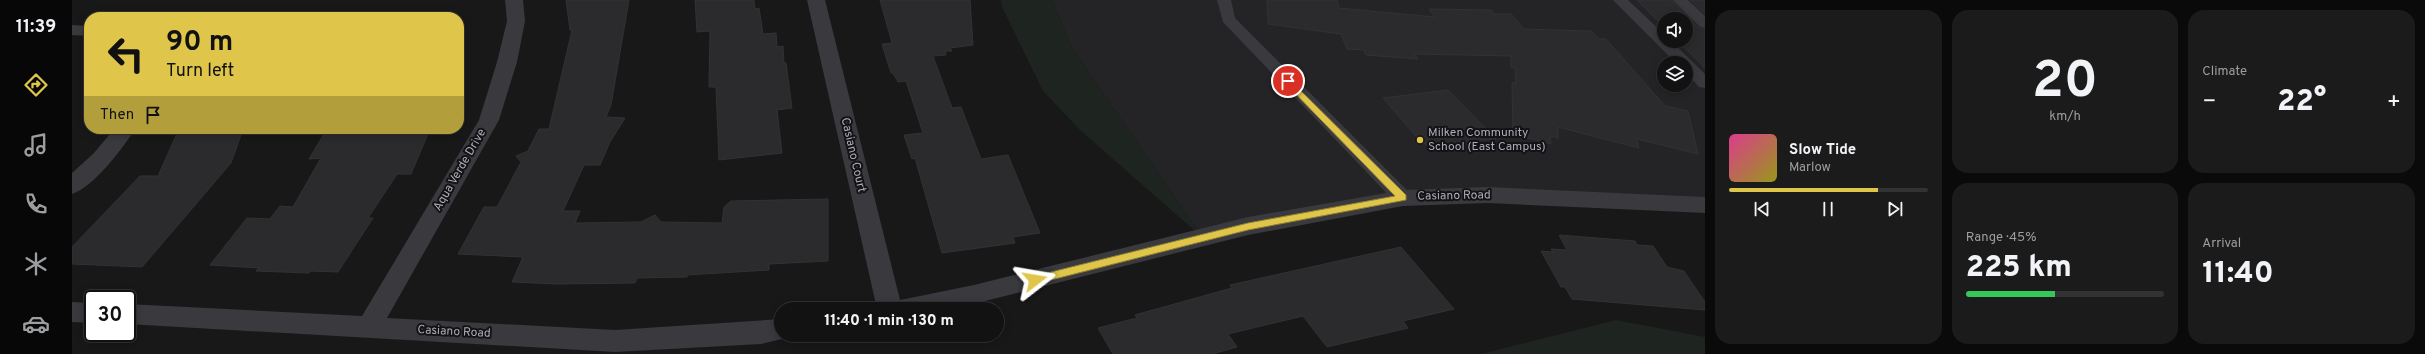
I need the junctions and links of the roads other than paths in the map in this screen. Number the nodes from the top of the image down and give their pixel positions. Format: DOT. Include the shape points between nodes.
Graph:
graph roads {
  1 [pos="514,0"];
  2 [pos="816,0"];
  3 [pos="1224,0"];
  4 [pos="1620,0"];
  5 [pos="1680,0"];
  6 [pos="1705,24"];
  7 [pos="72,30"];
  8 [pos="84,31"];
  9 [pos="1677,56"];
  10 [pos="1693,72"];
  11 [pos="1705,83"];
  12 [pos="121,134"];
  13 [pos="72,186"];
  14 [pos="1403,198"];
  15 [pos="1705,205"];
  16 [pos="888,302"];
  17 [pos="938,302"];
  18 [pos="72,312"];
  19 [pos="84,313"];
  20 [pos="136,314"];
  21 [pos="369,327"];
  22 [pos="774,331"];
  23 [pos="614,348"];
  1 -- 21 [label="street, Aqua Verde Drive" via="516,21 508,62 489,120"];
  2 -- 16 [label="street, Casiano Court"];
  3 -- 14 [label="lane" via="1228,19"];
  4 -- 9 [label="lane"];
  5 -- 6 [label="lane"];
  7 -- 8 [label="street"];
  10 -- 11 [label="lane"];
  12 -- 13 [label="street" via="102,158"];
  14 -- 15 [label="street, Casiano Road" via="1488,195"];
  14 -- 17 [label="street, Casiano Road" via="1248,226"];
  18 -- 19 [label="street"];
  20 -- 21 [label="street, Casiano Road"];
  21 -- 23 [label="street, Casiano Road"];
  22 -- 23 [label="street, Casiano Road"];
}
